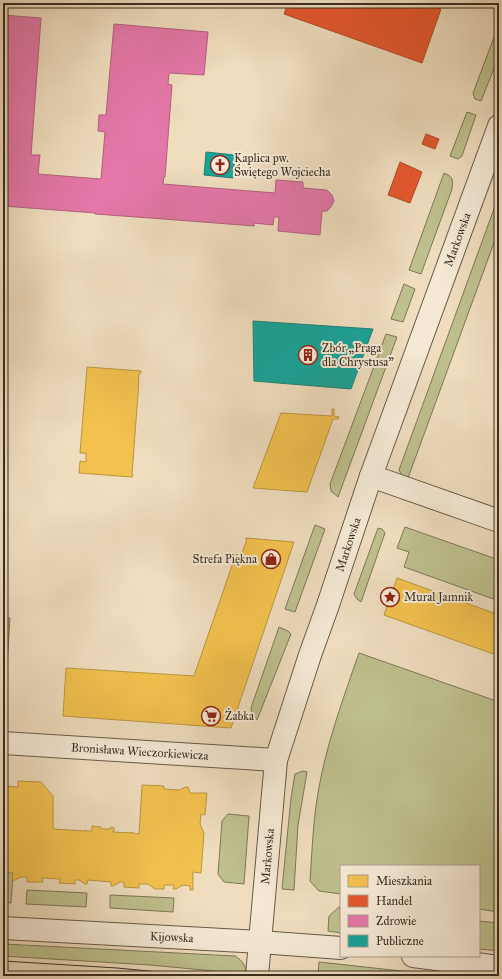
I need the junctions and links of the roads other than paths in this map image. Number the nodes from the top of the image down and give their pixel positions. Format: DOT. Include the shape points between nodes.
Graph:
graph roads {
  1 [pos="499,126"];
  2 [pos="371,476"];
  3 [pos="499,521"];
  4 [pos="3,743"];
  5 [pos="276,760"];
  6 [pos="3,928"];
  7 [pos="260,942"];
  8 [pos="340,948"];
  9 [pos="421,957"];
  10 [pos="499,967"];
  11 [pos="257,976"];
  1 -- 2 [label="street, Markowska"];
  2 -- 3 [label="street"];
  2 -- 5 [label="street, Markowska"];
  4 -- 5 [label="street, Bronisława Wieczorkiewicza"];
  5 -- 7 [label="street, Markowska"];
  6 -- 7 [label="street, Kijowska"];
  7 -- 8 [label="street, Kijowska"];
  7 -- 11 [label="street, Markowska"];
  9 -- 10 [label="street"];
}
